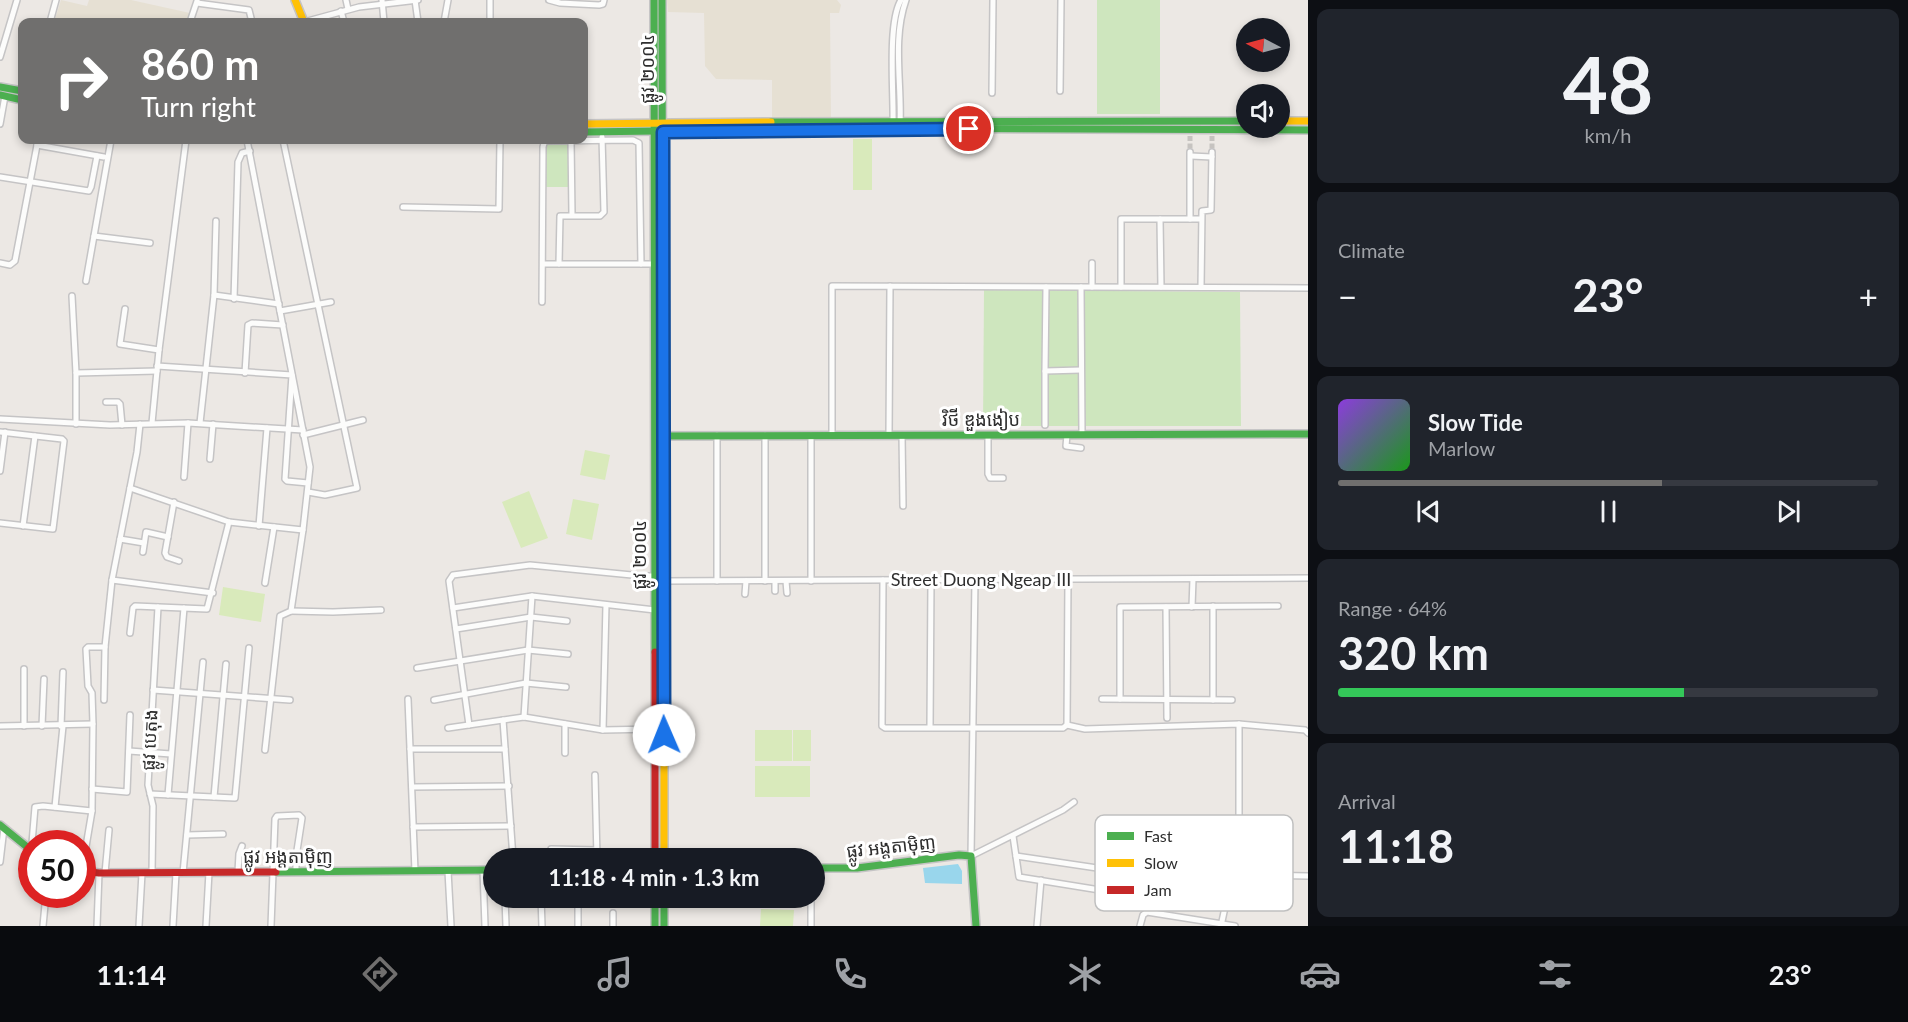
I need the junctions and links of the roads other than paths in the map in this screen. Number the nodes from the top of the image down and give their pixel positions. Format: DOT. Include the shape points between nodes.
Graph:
graph roads {
  1 [pos="17,0"];
  2 [pos="56,0"];
  3 [pos="295,0"];
  4 [pos="346,0"];
  5 [pos="413,0"];
  6 [pos="448,0"];
  7 [pos="490,0"];
  8 [pos="549,0"];
  9 [pos="604,0"];
  10 [pos="654,0"];
  11 [pos="662,0"];
  12 [pos="901,0"];
  13 [pos="906,0"];
  14 [pos="993,0"];
  15 [pos="1061,0"];
  16 [pos="197,1"];
  17 [pos="382,2"];
  18 [pos="345,10"];
  19 [pos="51,18"];
  20 [pos="191,18"];
  21 [pos="251,18"];
  22 [pos="302,18"];
  23 [pos="318,18"];
  24 [pos="344,18"];
  25 [pos="384,18"];
  26 [pos="417,18"];
  27 [pos="445,18"];
  28 [pos="490,18"];
  29 [pos="0,57"];
  30 [pos="0,87"];
  31 [pos="18,90"];
  32 [pos="1060,91"];
  33 [pos="992,93"];
  34 [pos="3,96"];
  35 [pos="18,98"];
  36 [pos="1190,121"];
  37 [pos="1236,121"];
  38 [pos="1290,121"];
  39 [pos="1308,121"];
  40 [pos="654,123"];
  41 [pos="663,123"];
  42 [pos="0,124"];
  43 [pos="588,124"];
  44 [pos="896,125"];
  45 [pos="1308,130"];
  46 [pos="654,132"];
  47 [pos="663,132"];
  48 [pos="588,133"];
  49 [pos="1190,133"];
  50 [pos="602,136"];
  51 [pos="588,138"];
  52 [pos="37,144"];
  53 [pos="46,144"];
  54 [pos="110,144"];
  55 [pos="185,144"];
  56 [pos="248,144"];
  57 [pos="284,144"];
  58 [pos="500,144"];
  59 [pos="545,144"];
  60 [pos="571,144"];
  61 [pos="249,151"];
  62 [pos="98,156"];
  63 [pos="106,157"];
  64 [pos="0,177"];
  65 [pos="30,182"];
  66 [pos="403,207"];
  67 [pos="1190,211"];
  68 [pos="1202,211"];
  69 [pos="572,215"];
  70 [pos="1160,219"];
  71 [pos="1190,219"];
  72 [pos="1201,219"];
  73 [pos="216,221"];
  74 [pos="94,236"];
  75 [pos="150,243"];
  76 [pos="0,263"];
  77 [pos="1092,263"];
  78 [pos="544,264"];
  79 [pos="559,264"];
  80 [pos="641,264"];
  81 [pos="654,264"];
  82 [pos="663,264"];
  83 [pos="86,281"];
  84 [pos="890,286"];
  85 [pos="1046,287"];
  86 [pos="1081,287"];
  87 [pos="1092,287"];
  88 [pos="1121,287"];
  89 [pos="1161,287"];
  90 [pos="1201,287"];
  91 [pos="1308,288"];
  92 [pos="214,295"];
  93 [pos="72,296"];
  94 [pos="234,298"];
  95 [pos="330,302"];
  96 [pos="542,302"];
  97 [pos="279,303"];
  98 [pos="318,305"];
  99 [pos="125,309"];
  100 [pos="280,311"];
  101 [pos="283,325"];
  102 [pos="159,350"];
  103 [pos="157,369"];
  104 [pos="1081,370"];
  105 [pos="205,371"];
  106 [pos="1045,371"];
  107 [pos="76,373"];
  108 [pos="245,373"];
  109 [pos="292,375"];
  110 [pos="106,402"];
  111 [pos="0,419"];
  112 [pos="363,420"];
  113 [pos="152,423"];
  114 [pos="188,423"];
  115 [pos="200,423"];
  116 [pos="76,424"];
  117 [pos="140,424"];
  118 [pos="213,424"];
  119 [pos="122,425"];
  120 [pos="343,425"];
  121 [pos="1045,425"];
  122 [pos="267,428"];
  123 [pos="288,429"];
  124 [pos="3,432"];
  125 [pos="303,432"];
  126 [pos="1308,434"];
  127 [pos="717,435"];
  128 [pos="765,435"];
  129 [pos="811,435"];
  130 [pos="832,435"];
  131 [pos="889,435"];
  132 [pos="902,435"];
  133 [pos="988,435"];
  134 [pos="1067,435"];
  135 [pos="1082,435"];
  136 [pos="35,436"];
  137 [pos="654,436"];
  138 [pos="663,436"];
  139 [pos="1081,448"];
  140 [pos="210,459"];
  141 [pos="0,471"];
  142 [pos="184,477"];
  143 [pos="1003,478"];
  144 [pos="308,483"];
  145 [pos="130,488"];
  146 [pos="308,492"];
  147 [pos="174,502"];
  148 [pos="903,506"];
  149 [pos="229,522"];
  150 [pos="0,523"];
  151 [pos="23,526"];
  152 [pos="259,526"];
  153 [pos="274,527"];
  154 [pos="303,530"];
  155 [pos="168,537"];
  156 [pos="120,539"];
  157 [pos="144,543"];
  158 [pos="143,552"];
  159 [pos="179,561"];
  160 [pos="1308,578"];
  161 [pos="655,579"];
  162 [pos="664,579"];
  163 [pos="1068,579"];
  164 [pos="1191,579"];
  165 [pos="112,580"];
  166 [pos="883,580"];
  167 [pos="931,580"];
  168 [pos="975,580"];
  169 [pos="717,581"];
  170 [pos="746,581"];
  171 [pos="765,581"];
  172 [pos="775,581"];
  173 [pos="786,581"];
  174 [pos="811,581"];
  175 [pos="265,583"];
  176 [pos="775,591"];
  177 [pos="213,593"];
  178 [pos="787,593"];
  179 [pos="745,594"];
  180 [pos="532,596"];
  181 [pos="606,604"];
  182 [pos="1213,606"];
  183 [pos="1278,606"];
  184 [pos="158,607"];
  185 [pos="1166,607"];
  186 [pos="1191,607"];
  187 [pos="184,608"];
  188 [pos="453,608"];
  189 [pos="655,609"];
  190 [pos="381,610"];
  191 [pos="291,611"];
  192 [pos="531,617"];
  193 [pos="567,621"];
  194 [pos="456,629"];
  195 [pos="130,633"];
  196 [pos="105,647"];
  197 [pos="249,648"];
  198 [pos="528,650"];
  199 [pos="568,654"];
  200 [pos="203,662"];
  201 [pos="460,662"];
  202 [pos="226,664"];
  203 [pos="417,668"];
  204 [pos="24,669"];
  205 [pos="63,672"];
  206 [pos="44,679"];
  207 [pos="526,683"];
  208 [pos="566,687"];
  209 [pos="153,690"];
  210 [pos="177,692"];
  211 [pos="200,694"];
  212 [pos="223,695"];
  213 [pos="465,695"];
  214 [pos="246,697"];
  215 [pos="271,699"];
  216 [pos="408,699"];
  217 [pos="1102,699"];
  218 [pos="1120,699"];
  219 [pos="104,700"];
  220 [pos="290,700"];
  221 [pos="434,700"];
  222 [pos="1167,700"];
  223 [pos="1212,700"];
  224 [pos="1232,700"];
  225 [pos="130,715"];
  226 [pos="524,717"];
  227 [pos="1167,718"];
  228 [pos="503,720"];
  229 [pos="93,724"];
  230 [pos="565,724"];
  231 [pos="1067,724"];
  232 [pos="1239,724"];
  233 [pos="469,725"];
  234 [pos="0,726"];
  235 [pos="24,726"];
  236 [pos="42,726"];
  237 [pos="62,726"];
  238 [pos="930,727"];
  239 [pos="448,728"];
  240 [pos="973,728"];
  241 [pos="655,729"];
  242 [pos="603,730"];
  243 [pos="1308,733"];
  244 [pos="410,749"];
  245 [pos="505,749"];
  246 [pos="265,750"];
  247 [pos="129,751"];
  248 [pos="150,753"];
  249 [pos="171,753"];
  250 [pos="565,753"];
  251 [pos="595,775"];
  252 [pos="509,786"];
  253 [pos="412,787"];
  254 [pos="92,789"];
  255 [pos="150,795"];
  256 [pos="168,795"];
  257 [pos="191,796"];
  258 [pos="214,797"];
  259 [pos="1074,802"];
  260 [pos="55,807"];
  261 [pos="92,811"];
  262 [pos="1239,815"];
  263 [pos="511,826"];
  264 [pos="2,827"];
  265 [pos="413,827"];
  266 [pos="33,830"];
  267 [pos="89,830"];
  268 [pos="109,830"];
  269 [pos="223,834"];
  270 [pos="187,835"];
  271 [pos="1013,836"];
  272 [pos="18,838"];
  273 [pos="242,846"];
  274 [pos="512,848"];
  275 [pos="597,848"];
  276 [pos="655,848"];
  277 [pos="664,848"];
  278 [pos="971,856"];
  279 [pos="1016,856"];
  280 [pos="0,862"];
  281 [pos="825,868"];
  282 [pos="1095,868"];
  283 [pos="483,870"];
  284 [pos="415,871"];
  285 [pos="448,871"];
  286 [pos="96,872"];
  287 [pos="209,872"];
  288 [pos="238,872"];
  289 [pos="272,872"];
  290 [pos="296,872"];
  291 [pos="102,873"];
  292 [pos="142,873"];
  293 [pos="152,873"];
  294 [pos="179,873"];
  295 [pos="1041,880"];
  296 [pos="1095,889"];
  297 [pos="45,908"];
  298 [pos="484,908"];
  299 [pos="505,908"];
  300 [pos="541,908"];
  301 [pos="578,908"];
  302 [pos="655,908"];
  303 [pos="664,908"];
  304 [pos="812,908"];
  305 [pos="614,913"];
  306 [pos="1221,925"];
  307 [pos="43,926"];
  308 [pos="97,926"];
  309 [pos="139,926"];
  310 [pos="173,926"];
  311 [pos="206,926"];
  312 [pos="271,926"];
  313 [pos="451,926"];
  314 [pos="485,926"];
  315 [pos="506,926"];
  316 [pos="542,926"];
  317 [pos="578,926"];
  318 [pos="613,926"];
  319 [pos="655,926"];
  320 [pos="664,926"];
  321 [pos="811,926"];
  322 [pos="976,926"];
  323 [pos="1037,926"];
  324 [pos="1140,926"];
  325 [pos="1235,926"];
  1 -- 29 [label="street"];
  2 -- 19 [label="street"];
  3 -- 22 [label="main road"];
  4 -- 18 [label="street"];
  5 -- 17 [label="street"];
  5 -- 26 [label="street"];
  6 -- 27 [label="street"];
  7 -- 28 [label="street"];
  8 -- 9 [label="street" via="599,5"];
  10 -- 40 [label="main road, ផ្លូវ ២០០៤"];
  11 -- 41 [label="main road, ផ្លូវ ២០០៤"];
  12 -- 44 [label="street" via="893,33"];
  13 -- 44 [label="street" via="898,33"];
  14 -- 33 [label="street"];
  15 -- 32 [label="street"];
  16 -- 20 [label="street"];
  16 -- 21 [label="street" via="249,10"];
  17 -- 18 [label="street"];
  17 -- 25 [label="street"];
  18 -- 23 [label="street"];
  18 -- 24 [label="street"];
  30 -- 31 [label="main road"];
  34 -- 35 [label="main road"];
  34 -- 42 [label="street"];
  36 -- 37 [label="main road"];
  36 -- 44 [label="main road"];
  36 -- 49 [label="street"];
  38 -- 39 [label="main road"];
  40 -- 41 [label="main road"];
  40 -- 43 [label="main road"];
  40 -- 46 [label="main road, ផ្លូវ ២០០៤"];
  41 -- 44 [label="main road"];
  41 -- 47 [label="main road, ផ្លូវ ២០០៤"];
  44 -- 47 [label="main road"];
  44 -- 49 [label="main road"];
  45 -- 49 [label="main road"];
  46 -- 47 [label="main road"];
  46 -- 50 [label="main road"];
  46 -- 81 [label="main road, ផ្លូវ ២០០៤"];
  47 -- 82 [label="main road, ផ្លូវ ២០០៤"];
  48 -- 50 [label="main road"];
  50 -- 51 [label="street"];
  50 -- 69 [label="street" via="604,212 600,216"];
  50 -- 80 [label="street" via="639,143"];
  52 -- 65 [label="street"];
  53 -- 62 [label="street"];
  54 -- 63 [label="street"];
  55 -- 102 [label="street"];
  56 -- 61 [label="street"];
  57 -- 98 [label="street"];
  58 -- 66 [label="street" via="499,209"];
  59 -- 78 [label="street"];
  60 -- 69 [label="street"];
  61 -- 94 [label="street" via="242,153 238,162"];
  61 -- 97 [label="street"];
  62 -- 63 [label="street"];
  62 -- 65 [label="street" via="89,191"];
  63 -- 74 [label="street"];
  64 -- 65 [label="street"];
  65 -- 76 [label="street" via="15,261 10,265"];
  67 -- 68 [label="street"];
  67 -- 68 [label="street" via="1191,154 1212,154 1211,210"];
  67 -- 71 [label="street"];
  68 -- 72 [label="street"];
  69 -- 79 [label="street" via="563,215 559,220"];
  70 -- 71 [label="street"];
  70 -- 88 [label="street" via="1121,219"];
  70 -- 89 [label="street"];
  71 -- 72 [label="street"];
  72 -- 90 [label="street"];
  73 -- 92 [label="street"];
  74 -- 75 [label="street"];
  74 -- 83 [label="street"];
  77 -- 87 [label="street"];
  78 -- 79 [label="street"];
  78 -- 96 [label="street"];
  79 -- 80 [label="street"];
  80 -- 81 [label="street"];
  81 -- 82 [label="street"];
  81 -- 137 [label="main road, ផ្លូវ ២០០៤"];
  82 -- 138 [label="main road, ផ្លូវ ២០០៤"];
  84 -- 85 [label="street"];
  84 -- 130 [label="street" via="832,286"];
  84 -- 131 [label="street"];
  85 -- 86 [label="street"];
  85 -- 106 [label="street"];
  86 -- 87 [label="street"];
  86 -- 104 [label="street"];
  87 -- 88 [label="street"];
  88 -- 89 [label="street"];
  89 -- 90 [label="street"];
  90 -- 91 [label="street"];
  92 -- 94 [label="street"];
  92 -- 105 [label="street"];
  93 -- 107 [label="street"];
  94 -- 97 [label="street"];
  95 -- 98 [label="street"];
  97 -- 100 [label="street"];
  98 -- 100 [label="street"];
  98 -- 120 [label="street"];
  99 -- 102 [label="street" via="120,344"];
  100 -- 101 [label="street"];
  101 -- 108 [label="street" via="248,325"];
  101 -- 109 [label="street"];
  102 -- 103 [label="street"];
  103 -- 105 [label="street"];
  103 -- 107 [label="street"];
  103 -- 113 [label="street"];
  104 -- 106 [label="street"];
  104 -- 135 [label="street"];
  105 -- 108 [label="street"];
  105 -- 115 [label="street"];
  106 -- 121 [label="street"];
  107 -- 116 [label="street"];
  108 -- 109 [label="street"];
  109 -- 123 [label="street"];
  109 -- 125 [label="street"];
  110 -- 119 [label="street" via="120,404"];
  111 -- 116 [label="street"];
  112 -- 120 [label="street"];
  113 -- 114 [label="street"];
  113 -- 117 [label="street"];
  114 -- 115 [label="street"];
  114 -- 142 [label="street"];
  115 -- 118 [label="street"];
  116 -- 119 [label="street"];
  117 -- 119 [label="street"];
  117 -- 145 [label="street"];
  118 -- 122 [label="street"];
  118 -- 140 [label="street"];
  120 -- 125 [label="street"];
  120 -- 146 [label="street" via="357,488 325,495"];
  122 -- 123 [label="street"];
  122 -- 152 [label="street"];
  123 -- 125 [label="street"];
  123 -- 144 [label="street" via="285,481"];
  124 -- 136 [label="street"];
  124 -- 141 [label="street"];
  125 -- 144 [label="street" via="310,467"];
  126 -- 135 [label="main road, វិថី ឌួងងៀប"];
  127 -- 128 [label="main road, វិថី ឌួងងៀប"];
  127 -- 138 [label="main road, វិថី ឌួងងៀប"];
  127 -- 169 [label="street"];
  128 -- 129 [label="main road, វិថី ឌួងងៀប"];
  128 -- 171 [label="street"];
  129 -- 130 [label="main road, វិថី ឌួងងៀប"];
  129 -- 174 [label="street"];
  130 -- 131 [label="main road, វិថី ឌួងងៀប"];
  131 -- 132 [label="main road, វិថី ឌួងងៀប"];
  132 -- 133 [label="main road, វិថី ឌួងងៀប"];
  132 -- 148 [label="street"];
  133 -- 134 [label="main road, វិថី ឌួងងៀប"];
  133 -- 143 [label="street" via="988,474 990,478"];
  134 -- 135 [label="main road, វិថី ឌួងងៀប"];
  134 -- 139 [label="street" via="1066,446"];
  136 -- 151 [label="street"];
  136 -- 151 [label="street" via="64,440 54,527 50,530"];
  137 -- 138 [label="main road, វិថី ឌួងងៀប"];
  137 -- 161 [label="main road, ផ្លូវ ២០០៤"];
  138 -- 162 [label="main road, ផ្លូវ ២០០៤"];
  144 -- 146 [label="street"];
  145 -- 147 [label="street"];
  145 -- 156 [label="street"];
  146 -- 154 [label="street"];
  147 -- 149 [label="street"];
  147 -- 155 [label="street"];
  149 -- 152 [label="street"];
  149 -- 177 [label="street"];
  150 -- 151 [label="street"];
  152 -- 153 [label="street"];
  153 -- 154 [label="street"];
  153 -- 175 [label="street"];
  154 -- 191 [label="street"];
  155 -- 157 [label="street" via="146,532"];
  155 -- 159 [label="street" via="165,553"];
  156 -- 157 [label="street"];
  156 -- 165 [label="street"];
  157 -- 158 [label="street"];
  160 -- 164 [label="street, Street Duong Ngeap III"];
  161 -- 162 [label="street, Street Duong Ngeap III"];
  161 -- 188 [label="street, Street Duong Ngeap III" via="530,565 455,574 449,581"];
  161 -- 189 [label="main road, ផ្លូវ ២០០៤"];
  162 -- 169 [label="street, Street Duong Ngeap III"];
  162 -- 277 [label="main road, ផ្លូវ ២០០៤"];
  163 -- 164 [label="street, Street Duong Ngeap III"];
  163 -- 168 [label="street, Street Duong Ngeap III"];
  163 -- 231 [label="street"];
  164 -- 186 [label="street"];
  165 -- 177 [label="street"];
  165 -- 196 [label="street"];
  166 -- 167 [label="street, Street Duong Ngeap III"];
  166 -- 174 [label="street, Street Duong Ngeap III"];
  166 -- 238 [label="street" via="882,726"];
  167 -- 168 [label="street, Street Duong Ngeap III"];
  167 -- 238 [label="street"];
  168 -- 240 [label="street"];
  169 -- 170 [label="street, Street Duong Ngeap III"];
  170 -- 171 [label="street, Street Duong Ngeap III"];
  170 -- 179 [label="street"];
  171 -- 172 [label="street, Street Duong Ngeap III"];
  172 -- 173 [label="street, Street Duong Ngeap III"];
  172 -- 176 [label="street"];
  173 -- 174 [label="street, Street Duong Ngeap III"];
  173 -- 178 [label="street"];
  177 -- 187 [label="street" via="207,609"];
  180 -- 181 [label="street"];
  180 -- 188 [label="street"];
  180 -- 192 [label="street"];
  181 -- 189 [label="street"];
  181 -- 242 [label="street"];
  182 -- 183 [label="street"];
  182 -- 186 [label="street"];
  182 -- 223 [label="street"];
  184 -- 187 [label="street"];
  184 -- 195 [label="street" via="134,606"];
  184 -- 209 [label="street, ផ្លូវ បេតុង"];
  185 -- 186 [label="street"];
  185 -- 218 [label="street" via="1120,607"];
  185 -- 222 [label="street"];
  187 -- 210 [label="street"];
  188 -- 194 [label="street, Street Duong Ngeap III"];
  189 -- 241 [label="main road, ផ្លូវ ២០០៤"];
  190 -- 191 [label="street"];
  191 -- 215 [label="street" via="280,616"];
  192 -- 193 [label="street"];
  192 -- 194 [label="street"];
  192 -- 198 [label="street"];
  194 -- 201 [label="street, Street Duong Ngeap III"];
  196 -- 219 [label="street"];
  196 -- 229 [label="street" via="86,649"];
  197 -- 214 [label="street"];
  198 -- 199 [label="street"];
  198 -- 201 [label="street"];
  198 -- 207 [label="street"];
  200 -- 211 [label="street"];
  201 -- 203 [label="street"];
  201 -- 213 [label="street, Street Duong Ngeap III"];
  202 -- 212 [label="street"];
  204 -- 235 [label="street"];
  205 -- 237 [label="street"];
  206 -- 236 [label="street"];
  207 -- 208 [label="street"];
  207 -- 213 [label="street"];
  207 -- 226 [label="street"];
  209 -- 210 [label="street"];
  209 -- 248 [label="street, ផ្លូវ បេតុង"];
  210 -- 211 [label="street"];
  210 -- 249 [label="street"];
  211 -- 212 [label="street"];
  211 -- 257 [label="street"];
  212 -- 214 [label="street"];
  212 -- 258 [label="street"];
  213 -- 221 [label="street"];
  213 -- 233 [label="street, Street Duong Ngeap III"];
  214 -- 215 [label="street"];
  214 -- 258 [label="street" via="236,796"];
  215 -- 220 [label="street"];
  215 -- 246 [label="street"];
  216 -- 244 [label="street"];
  217 -- 218 [label="street"];
  218 -- 222 [label="street"];
  222 -- 223 [label="street"];
  222 -- 227 [label="street"];
  223 -- 224 [label="street"];
  225 -- 247 [label="street"];
  226 -- 228 [label="street"];
  226 -- 230 [label="street"];
  228 -- 233 [label="street"];
  228 -- 245 [label="street"];
  229 -- 237 [label="street"];
  229 -- 254 [label="street"];
  230 -- 242 [label="street"];
  230 -- 250 [label="street"];
  231 -- 232 [label="street" via="1085,729"];
  231 -- 240 [label="street" via="1063,728"];
  232 -- 243 [label="street"];
  232 -- 262 [label="street"];
  233 -- 239 [label="street"];
  234 -- 235 [label="street"];
  235 -- 236 [label="street"];
  236 -- 237 [label="street"];
  237 -- 260 [label="street"];
  238 -- 240 [label="street"];
  240 -- 278 [label="street"];
  241 -- 242 [label="street"];
  241 -- 276 [label="main road, ផ្លូវ ២០០៤"];
  244 -- 245 [label="street"];
  244 -- 253 [label="street"];
  245 -- 252 [label="street"];
  247 -- 248 [label="street"];
  247 -- 254 [label="street" via="127,792"];
  248 -- 249 [label="street"];
  248 -- 255 [label="street, ផ្លូវ បេតុង"];
  249 -- 256 [label="street"];
  251 -- 275 [label="street"];
  252 -- 253 [label="street"];
  252 -- 263 [label="street"];
  253 -- 265 [label="street"];
  254 -- 261 [label="street"];
  255 -- 256 [label="street"];
  255 -- 293 [label="street, ផ្លូវ បេតុង"];
  256 -- 257 [label="street"];
  257 -- 258 [label="street"];
  257 -- 270 [label="street"];
  259 -- 271 [label="street"];
  260 -- 261 [label="street"];
  260 -- 266 [label="street" via="35,807"];
  261 -- 267 [label="street"];
  263 -- 265 [label="street"];
  263 -- 274 [label="street"];
  264 -- 272 [label="main road"];
  264 -- 280 [label="street"];
  265 -- 284 [label="street"];
  268 -- 291 [label="street"];
  269 -- 270 [label="street"];
  270 -- 294 [label="street"];
  271 -- 278 [label="street"];
  271 -- 279 [label="street"];
  273 -- 288 [label="street"];
  278 -- 281 [label="main road, ផ្លូវ អង្តតាម៉ិញ"];
  278 -- 322 [label="main road"];
  279 -- 282 [label="street"];
  279 -- 295 [label="street" via="1019,877"];
  283 -- 285 [label="main road, ផ្លូវ អង្តតាម៉ិញ"];
  284 -- 285 [label="main road, ផ្លូវ អង្តតាម៉ិញ"];
  284 -- 290 [label="main road, ផ្លូវ អង្តតាម៉ិញ"];
  285 -- 313 [label="street"];
  286 -- 291 [label="main road, ផ្លូវ អង្តតាម៉ិញ"];
  287 -- 288 [label="main road, ផ្លូវ អង្តតាម៉ិញ"];
  287 -- 294 [label="main road, ផ្លូវ អង្តតាម៉ិញ"];
  287 -- 311 [label="street"];
  288 -- 289 [label="main road, ផ្លូវ អង្តតាម៉ិញ"];
  289 -- 290 [label="main road, ផ្លូវ អង្តតាម៉ិញ"];
  289 -- 290 [label="street" via="275,817 299,815 302,818"];
  289 -- 312 [label="street"];
  291 -- 292 [label="main road, ផ្លូវ អង្តតាម៉ិញ"];
  291 -- 308 [label="street"];
  292 -- 293 [label="main road, ផ្លូវ អង្តតាម៉ិញ"];
  292 -- 309 [label="street"];
  293 -- 294 [label="main road, ផ្លូវ អង្តតាម៉ិញ"];
  294 -- 310 [label="street"];
  295 -- 296 [label="street"];
  295 -- 323 [label="street"];
  297 -- 307 [label="street"];
  298 -- 314 [label="street"];
  299 -- 315 [label="street"];
  300 -- 316 [label="street"];
  301 -- 317 [label="street"];
  302 -- 319 [label="main road"];
  303 -- 320 [label="main road"];
  304 -- 321 [label="street"];
  305 -- 318 [label="street"];
  306 -- 324 [label="street" via="1148,912"];
  306 -- 325 [label="street"];
}
